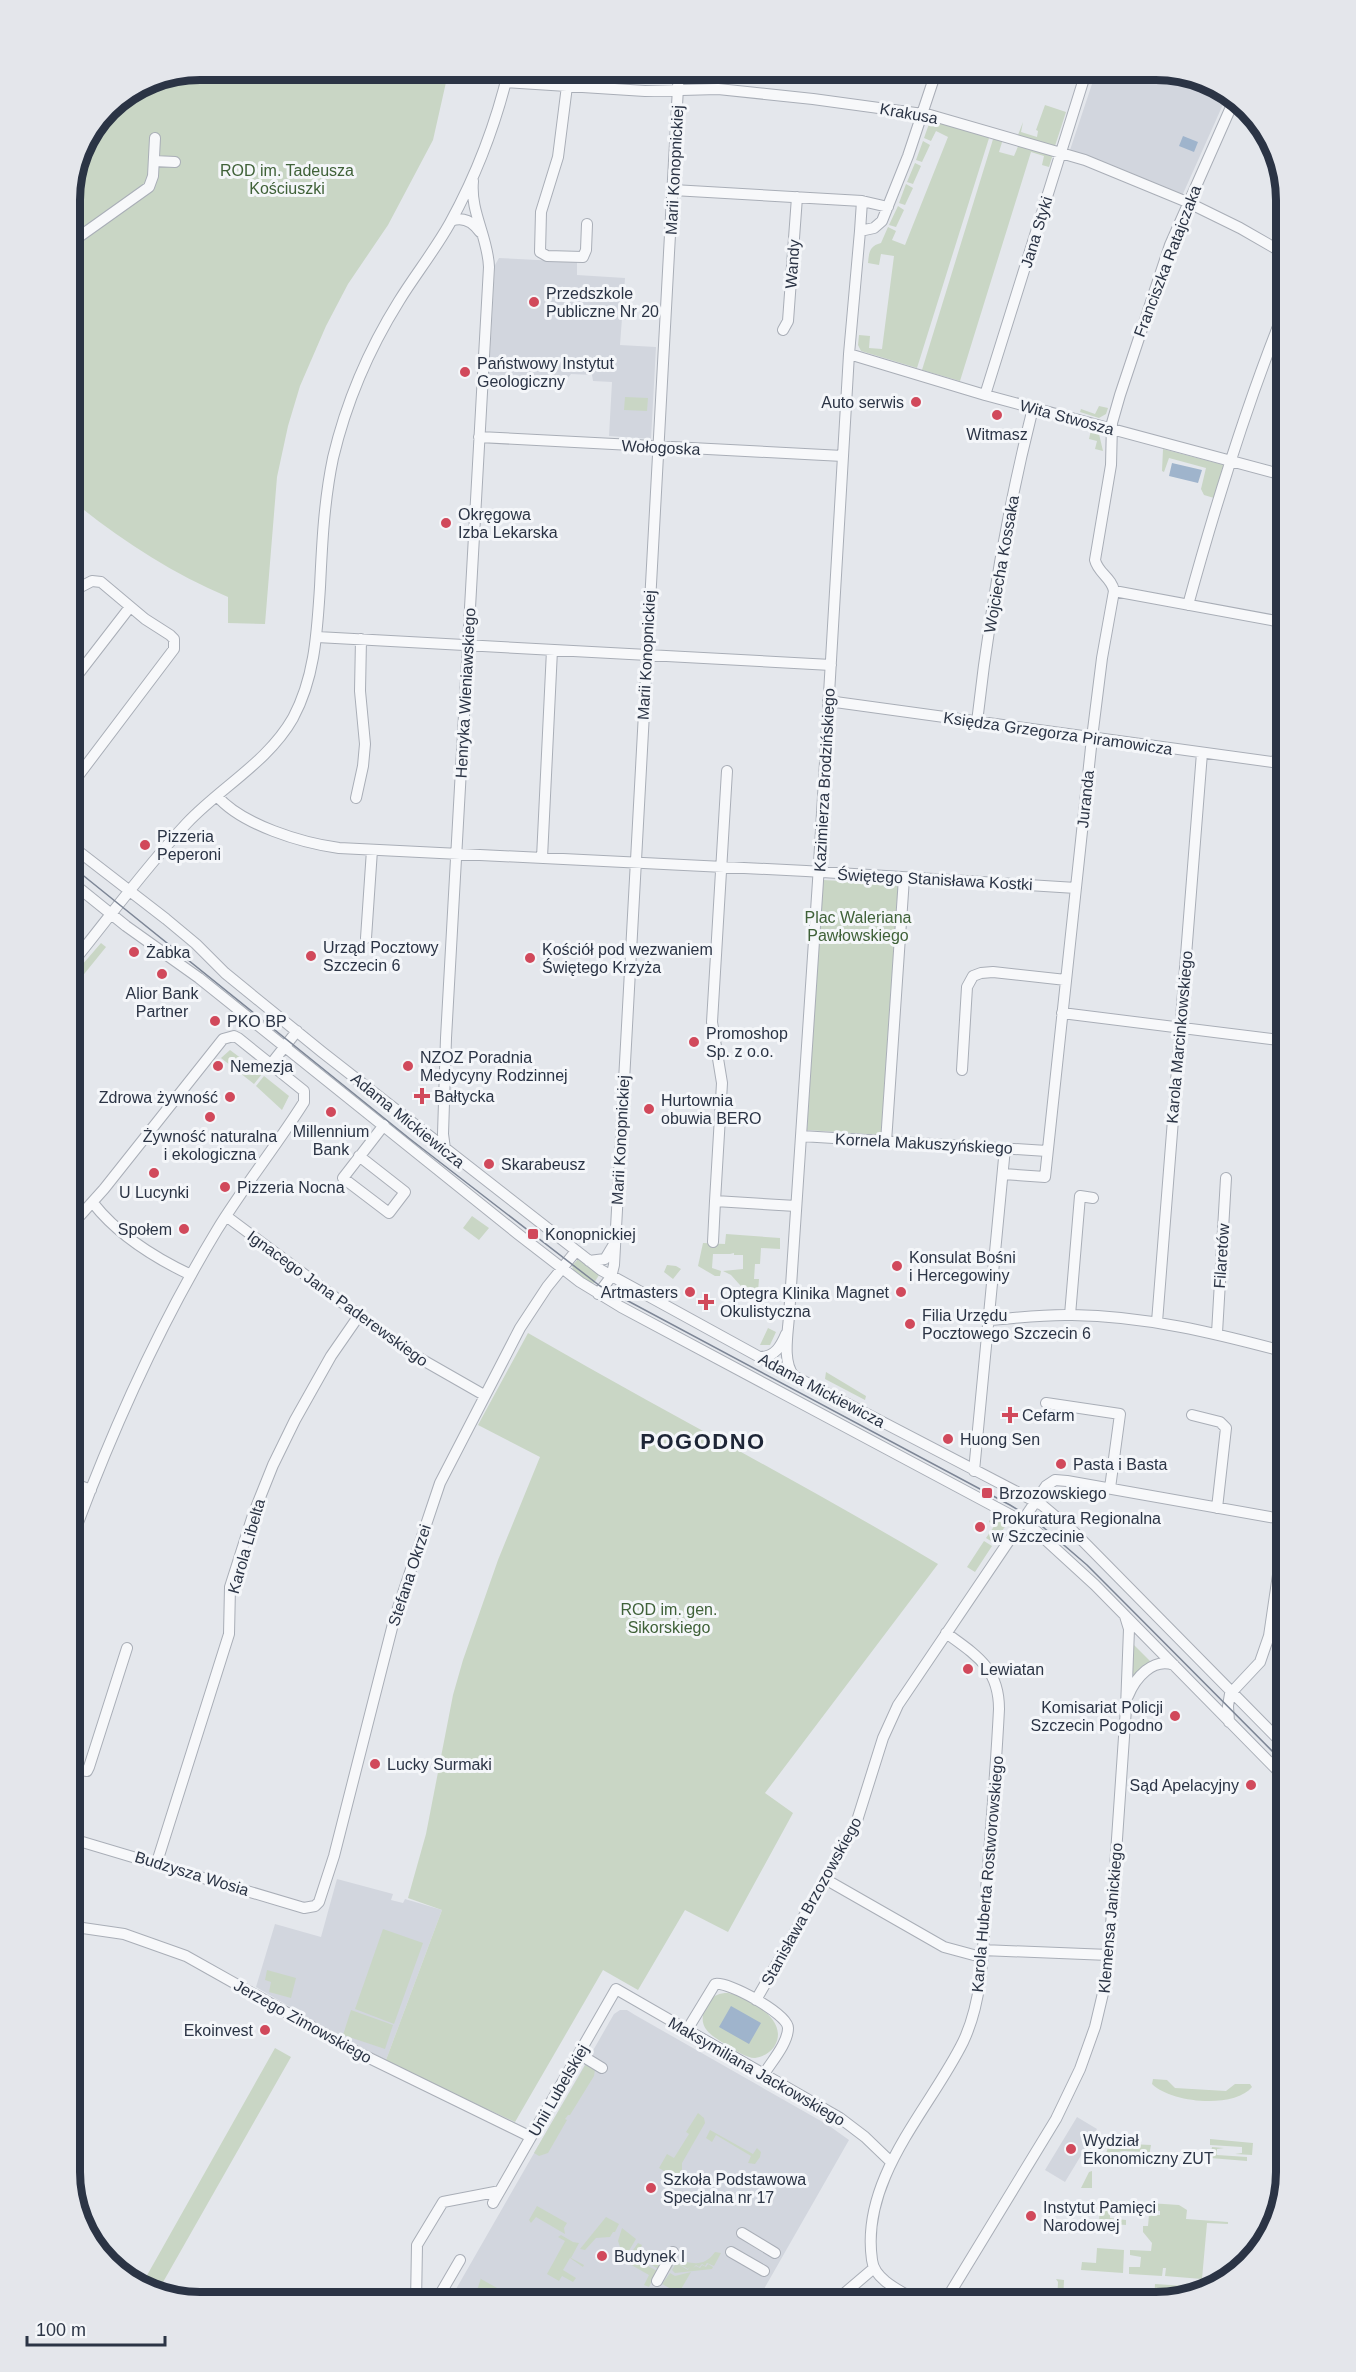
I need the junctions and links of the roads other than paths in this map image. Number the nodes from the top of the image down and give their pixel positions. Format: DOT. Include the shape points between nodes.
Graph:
graph roads {
  1 [pos="678,80"];
  2 [pos="934,80"];
  3 [pos="1084,80"];
  4 [pos="506,82"];
  5 [pos="567,86"];
  6 [pos="678,90"];
  7 [pos="1231,106"];
  8 [pos="923,114"];
  9 [pos="155,138"];
  10 [pos="1061,152"];
  11 [pos="154,161"];
  12 [pos="175,162"];
  13 [pos="474,176"];
  14 [pos="673,190"];
  15 [pos="797,197"];
  16 [pos="862,201"];
  17 [pos="1188,202"];
  18 [pos="888,207"];
  19 [pos="451,220"];
  20 [pos="587,224"];
  21 [pos="860,231"];
  22 [pos="80,236"];
  23 [pos="484,237"];
  24 [pos="1276,249"];
  25 [pos="783,330"];
  26 [pos="1276,332"];
  27 [pos="849,354"];
  28 [pos="986,395"];
  29 [pos="1033,408"];
  30 [pos="1111,429"];
  31 [pos="479,437"];
  32 [pos="659,446"];
  33 [pos="843,456"];
  34 [pos="1230,461"];
  35 [pos="1276,473"];
  36 [pos="80,588"];
  37 [pos="1114,591"];
  38 [pos="1188,605"];
  39 [pos="130,607"];
  40 [pos="1276,621"];
  41 [pos="317,637"];
  42 [pos="361,639"];
  43 [pos="468,645"];
  44 [pos="552,650"];
  45 [pos="646,655"];
  46 [pos="831,664"];
  47 [pos="80,672"];
  48 [pos="828,701"];
  49 [pos="977,722"];
  50 [pos="1092,738"];
  51 [pos="1202,753"];
  52 [pos="1276,763"];
  53 [pos="727,771"];
  54 [pos="80,773"];
  55 [pos="217,796"];
  56 [pos="356,798"];
  57 [pos="372,850"];
  58 [pos="80,852"];
  59 [pos="456,855"];
  60 [pos="542,858"];
  61 [pos="634,862"];
  62 [pos="721,868"];
  63 [pos="818,872"];
  64 [pos="904,878"];
  65 [pos="1076,888"];
  66 [pos="80,889"];
  67 [pos="131,890"];
  68 [pos="111,914"];
  69 [pos="366,938"];
  70 [pos="80,953"];
  71 [pos="1066,980"];
  72 [pos="1062,1013"];
  73 [pos="1180,1026"];
  74 [pos="297,1031"];
  75 [pos="1276,1039"];
  76 [pos="284,1048"];
  77 [pos="271,1064"];
  78 [pos="962,1070"];
  79 [pos="384,1125"];
  80 [pos="801,1136"];
  81 [pos="886,1142"];
  82 [pos="1005,1148"];
  83 [pos="445,1149"];
  84 [pos="1047,1151"];
  85 [pos="359,1156"];
  86 [pos="1003,1174"];
  87 [pos="1044,1177"];
  88 [pos="1226,1178"];
  89 [pos="1093,1198"];
  90 [pos="716,1201"];
  91 [pos="93,1203"];
  92 [pos="796,1206"];
  93 [pos="226,1216"];
  94 [pos="80,1217"];
  95 [pos="615,1241"];
  96 [pos="713,1242"];
  97 [pos="576,1251"];
  98 [pos="589,1261"];
  99 [pos="562,1268"];
  100 [pos="191,1275"];
  101 [pos="611,1277"];
  102 [pos="598,1294"];
  103 [pos="1070,1315"];
  104 [pos="358,1317"];
  105 [pos="989,1320"];
  106 [pos="1157,1322"];
  107 [pos="788,1328"];
  108 [pos="1217,1333"];
  109 [pos="1276,1349"];
  110 [pos="760,1357"];
  111 [pos="794,1376"];
  112 [pos="484,1395"];
  113 [pos="1046,1403"];
  114 [pos="1192,1416"];
  115 [pos="974,1471"];
  116 [pos="80,1486"];
  117 [pos="1110,1488"];
  118 [pos="91,1490"];
  119 [pos="1036,1501"];
  120 [pos="1217,1508"];
  121 [pos="80,1518"];
  122 [pos="1276,1519"];
  123 [pos="1022,1521"];
  124 [pos="1276,1589"];
  125 [pos="1121,1610"];
  126 [pos="946,1633"];
  127 [pos="127,1648"];
  128 [pos="1176,1667"];
  129 [pos="1231,1692"];
  130 [pos="1126,1708"];
  131 [pos="1229,1722"];
  132 [pos="1276,1737"];
  133 [pos="1276,1769"];
  134 [pos="80,1770"];
  135 [pos="80,1841"];
  136 [pos="157,1862"];
  137 [pos="825,1879"];
  138 [pos="315,1906"];
  139 [pos="80,1928"];
  140 [pos="982,1953"];
  141 [pos="1109,1955"];
  142 [pos="616,1989"];
  143 [pos="756,2000"];
  144 [pos="687,2030"];
  145 [pos="579,2054"];
  146 [pos="602,2068"];
  147 [pos="764,2074"];
  148 [pos="531,2138"];
  149 [pos="891,2162"];
  150 [pos="500,2191"];
  151 [pos="493,2203"];
  152 [pos="742,2233"];
  153 [pos="673,2252"];
  154 [pos="731,2252"];
  155 [pos="775,2253"];
  156 [pos="460,2260"];
  157 [pos="874,2268"];
  158 [pos="764,2271"];
  159 [pos="657,2281"];
  160 [pos="416,2292"];
  161 [pos="441,2292"];
  162 [pos="846,2292"];
  163 [pos="904,2292"];
  164 [pos="951,2292"];
  1 -- 6 [label="street, Marii Konopnickiej"];
  2 -- 8 [label="street"];
  3 -- 10 [label="street, Jana Styki"];
  4 -- 5 [label="street, Krakusa"];
  4 -- 13 [label="street"];
  5 -- 6 [label="street, Krakusa"];
  5 -- 20 [label="street" via="558,157 541,212 540,252 547,256 583,257"];
  6 -- 8 [label="street, Krakusa" via="737,91"];
  6 -- 14 [label="street, Marii Konopnickiej"];
  7 -- 17 [label="street, Franciszka Ratajczaka"];
  8 -- 10 [label="street, Krakusa"];
  8 -- 18 [label="street"];
  9 -- 11 [label="street"];
  10 -- 17 [label="street, Krakusa"];
  10 -- 28 [label="street, Jana Styki"];
  11 -- 12 [label="street"];
  11 -- 22 [label="street" via="153,180 146,190"];
  13 -- 19 [label="street"];
  13 -- 23 [label="street, Henryka Wieniawskiego" via="473,204"];
  14 -- 15 [label="street"];
  14 -- 32 [label="street, Marii Konopnickiej"];
  15 -- 16 [label="street"];
  15 -- 25 [label="street, Wandy" via="788,321"];
  16 -- 18 [label="street"];
  16 -- 21 [label="street, Kazimierza Brodzińskiego"];
  17 -- 24 [label="street, Krakusa"];
  17 -- 30 [label="street, Franciszka Ratajczaka" via="1144,320"];
  18 -- 21 [label="street" via="878,225"];
  19 -- 23 [label="street" via="469,221"];
  19 -- 41 [label="street" via="381,333 341,427 326,503"];
  21 -- 27 [label="street, Kazimierza Brodzińskiego"];
  23 -- 31 [label="street, Henryka Wieniawskiego" via="489,267"];
  26 -- 34 [label="street"];
  27 -- 28 [label="street, Wita Stwosza"];
  27 -- 33 [label="street, Kazimierza Brodzińskiego"];
  28 -- 29 [label="street, Wita Stwosza"];
  29 -- 30 [label="street, Wita Stwosza"];
  29 -- 49 [label="street, Wojciecha Kossaka" via="1004,537"];
  30 -- 34 [label="street, Wita Stwosza"];
  30 -- 37 [label="street" via="1111,465 1095,560"];
  31 -- 32 [label="street, Wołogoska"];
  31 -- 43 [label="street, Henryka Wieniawskiego"];
  32 -- 33 [label="street, Wołogoska"];
  32 -- 45 [label="street, Marii Konopnickiej"];
  33 -- 46 [label="street, Kazimierza Brodzińskiego"];
  34 -- 35 [label="street, Wita Stwosza"];
  34 -- 38 [label="street"];
  36 -- 39 [label="street" via="97,580"];
  37 -- 38 [label="street"];
  37 -- 50 [label="street, Juranda"];
  38 -- 40 [label="street"];
  39 -- 47 [label="street"];
  39 -- 54 [label="street" via="170,635 174,649"];
  41 -- 42 [label="street"];
  41 -- 55 [label="street" via="307,684 287,727 262,757"];
  42 -- 43 [label="street"];
  42 -- 56 [label="street" via="365,744"];
  43 -- 44 [label="street"];
  43 -- 59 [label="street, Henryka Wieniawskiego"];
  44 -- 45 [label="street"];
  44 -- 60 [label="street"];
  45 -- 46 [label="street"];
  45 -- 61 [label="street, Marii Konopnickiej"];
  46 -- 48 [label="street, Kazimierza Brodzińskiego"];
  48 -- 49 [label="street, Księdza Grzegorza Piramowicza"];
  48 -- 63 [label="street, Kazimierza Brodzińskiego"];
  49 -- 50 [label="street, Księdza Grzegorza Piramowicza"];
  50 -- 51 [label="street, Księdza Grzegorza Piramowicza"];
  50 -- 65 [label="street, Juranda"];
  51 -- 52 [label="street, Księdza Grzegorza Piramowicza"];
  51 -- 73 [label="street, Karola Marcinkowskiego"];
  53 -- 62 [label="street"];
  55 -- 57 [label="street, Świętego Stanisława Kostki" via="240,815 288,836 331,847"];
  55 -- 67 [label="street" via="183,828"];
  57 -- 59 [label="street, Świętego Stanisława Kostki"];
  57 -- 69 [label="street"];
  58 -- 67 [label="street, Adama Mickiewicza"];
  59 -- 60 [label="street, Świętego Stanisława Kostki"];
  59 -- 83 [label="street, Henryka Wieniawskiego" via="446,1038"];
  60 -- 61 [label="street, Świętego Stanisława Kostki"];
  61 -- 62 [label="street, Świętego Stanisława Kostki"];
  61 -- 95 [label="street, Marii Konopnickiej"];
  62 -- 63 [label="street, Świętego Stanisława Kostki"];
  62 -- 90 [label="street" via="712,1022 722,1083"];
  63 -- 64 [label="street, Świętego Stanisława Kostki"];
  63 -- 80 [label="street, Kazimierza Brodzińskiego"];
  64 -- 65 [label="street, Świętego Stanisława Kostki"];
  64 -- 81 [label="street"];
  65 -- 71 [label="street, Juranda"];
  66 -- 68 [label="street, Adama Mickiewicza"];
  67 -- 68 [label="street"];
  67 -- 74 [label="street, Adama Mickiewicza"];
  68 -- 70 [label="street"];
  68 -- 76 [label="street, Adama Mickiewicza" via="199,978"];
  71 -- 72 [label="street, Juranda"];
  71 -- 78 [label="street" via="993,972 973,976 967,987"];
  72 -- 73 [label="street"];
  72 -- 84 [label="street, Juranda"];
  73 -- 75 [label="street"];
  73 -- 106 [label="street, Karola Marcinkowskiego"];
  74 -- 76 [label="street"];
  74 -- 83 [label="street, Adama Mickiewicza"];
  76 -- 77 [label="street"];
  76 -- 79 [label="street, Adama Mickiewicza"];
  77 -- 91 [label="street" via="238,1038 227,1037 219,1042"];
  77 -- 93 [label="street" via="306,1096"];
  79 -- 85 [label="street"];
  79 -- 99 [label="street, Adama Mickiewicza"];
  80 -- 81 [label="street, Kornela Makuszyńskiego"];
  80 -- 92 [label="street, Kazimierza Brodzińskiego"];
  81 -- 82 [label="street, Kornela Makuszyńskiego"];
  82 -- 84 [label="street, Kornela Makuszyńskiego"];
  82 -- 86 [label="street"];
  83 -- 97 [label="street, Adama Mickiewicza"];
  84 -- 87 [label="street, Juranda"];
  85 -- 85 [label="street" via="343,1178 389,1213 405,1192"];
  86 -- 87 [label="street, Kornela Makuszyńskiego"];
  86 -- 105 [label="street"];
  88 -- 108 [label="street, Filaretów"];
  89 -- 103 [label="street" via="1080,1196"];
  90 -- 92 [label="street"];
  90 -- 96 [label="street"];
  91 -- 94 [label="street"];
  91 -- 100 [label="street" via="142,1247"];
  92 -- 107 [label="street, Kazimierza Brodzińskiego"];
  93 -- 100 [label="street"];
  93 -- 104 [label="street, Ignacego Jana Paderewskiego"];
  95 -- 98 [label="street" via="604,1259"];
  95 -- 101 [label="street, Marii Konopnickiej"];
  97 -- 98 [label="street, Adama Mickiewicza"];
  97 -- 99 [label="street"];
  98 -- 101 [label="street, Adama Mickiewicza"];
  99 -- 102 [label="street, Adama Mickiewicza"];
  99 -- 112 [label="street, Stefana Okrzei" via="520,1328"];
  100 -- 118 [label="street" via="129,1399"];
  101 -- 102 [label="street"];
  101 -- 110 [label="street, Adama Mickiewicza"];
  102 -- 123 [label="street, Adama Mickiewicza"];
  103 -- 105 [label="street"];
  103 -- 106 [label="street"];
  104 -- 112 [label="street, Ignacego Jana Paderewskiego" via="421,1360"];
  104 -- 136 [label="street, Karola Libelta" via="302,1405 257,1504 230,1587 229,1634"];
  105 -- 115 [label="street"];
  106 -- 108 [label="street"];
  107 -- 110 [label="street, Kazimierza Brodzińskiego" via="775,1353"];
  107 -- 111 [label="street, Kazimierza Brodzińskiego" via="788,1366"];
  108 -- 109 [label="street"];
  110 -- 111 [label="street, Adama Mickiewicza"];
  111 -- 115 [label="street, Adama Mickiewicza"];
  112 -- 138 [label="street, Stefana Okrzei" via="442,1477 410,1569 326,1884"];
  113 -- 117 [label="street" via="1120,1414"];
  114 -- 120 [label="street" via="1220,1422 1227,1428"];
  115 -- 119 [label="street, Adama Mickiewicza"];
  116 -- 118 [label="street"];
  117 -- 119 [label="street" via="1055,1480"];
  117 -- 120 [label="street"];
  118 -- 121 [label="street"];
  119 -- 123 [label="street"];
  119 -- 129 [label="street, Adama Mickiewicza" via="1071,1529"];
  120 -- 122 [label="street"];
  123 -- 125 [label="street, Adama Mickiewicza"];
  123 -- 126 [label="street, Stanisława Brzozowskiego"];
  124 -- 129 [label="street" via="1268,1644 1257,1666"];
  125 -- 128 [label="street, Adama Mickiewicza"];
  125 -- 130 [label="street, Klemensa Janickiego" via="1129,1629"];
  126 -- 137 [label="street, Stanisława Brzozowskiego" via="893,1715 855,1827"];
  126 -- 140 [label="street, Karola Huberta Rostworowskiego" via="988,1668 998,1691 999,1724"];
  127 -- 134 [label="street" via="89,1767 87,1771"];
  128 -- 130 [label="street, Klemensa Janickiego" via="1164,1662 1151,1666 1132,1688"];
  128 -- 131 [label="street, Adama Mickiewicza"];
  129 -- 131 [label="street"];
  129 -- 132 [label="street, Adama Mickiewicza"];
  130 -- 141 [label="street, Klemensa Janickiego"];
  131 -- 133 [label="street, Adama Mickiewicza"];
  135 -- 136 [label="street, Budzysza Wosia"];
  136 -- 138 [label="street, Budzysza Wosia" via="304,1908"];
  137 -- 140 [label="street" via="944,1947"];
  137 -- 143 [label="street, Stanisława Brzozowskiego"];
  139 -- 148 [label="street, Jerzego Zimowskiego" via="124,1934 186,1956 355,2051"];
  140 -- 141 [label="street"];
  140 -- 149 [label="street, Karola Huberta Rostworowskiego" via="977,1998 964,2040"];
  141 -- 164 [label="street, Klemensa Janickiego" via="1099,2011 1074,2084"];
  142 -- 144 [label="street, Maksymiliana Jackowskiego"];
  142 -- 145 [label="street, Unii Lubelskiej"];
  143 -- 144 [label="street" via="726,1985 715,1984"];
  143 -- 147 [label="street" via="784,2017 788,2025 787,2036"];
  144 -- 147 [label="street, Maksymiliana Jackowskiego"];
  145 -- 146 [label="street"];
  145 -- 148 [label="street, Unii Lubelskiej"];
  147 -- 149 [label="street, Maksymiliana Jackowskiego" via="850,2125"];
  148 -- 150 [label="street, Unii Lubelskiej"];
  149 -- 157 [label="street, Karola Huberta Rostworowskiego" via="873,2222"];
  150 -- 151 [label="street, Unii Lubelskiej"];
  150 -- 160 [label="street" via="442,2202 417,2245"];
  152 -- 155 [label="street"];
  153 -- 159 [label="street"];
  154 -- 158 [label="street"];
  156 -- 161 [label="street"];
  157 -- 162 [label="street"];
  157 -- 163 [label="street"];
}
